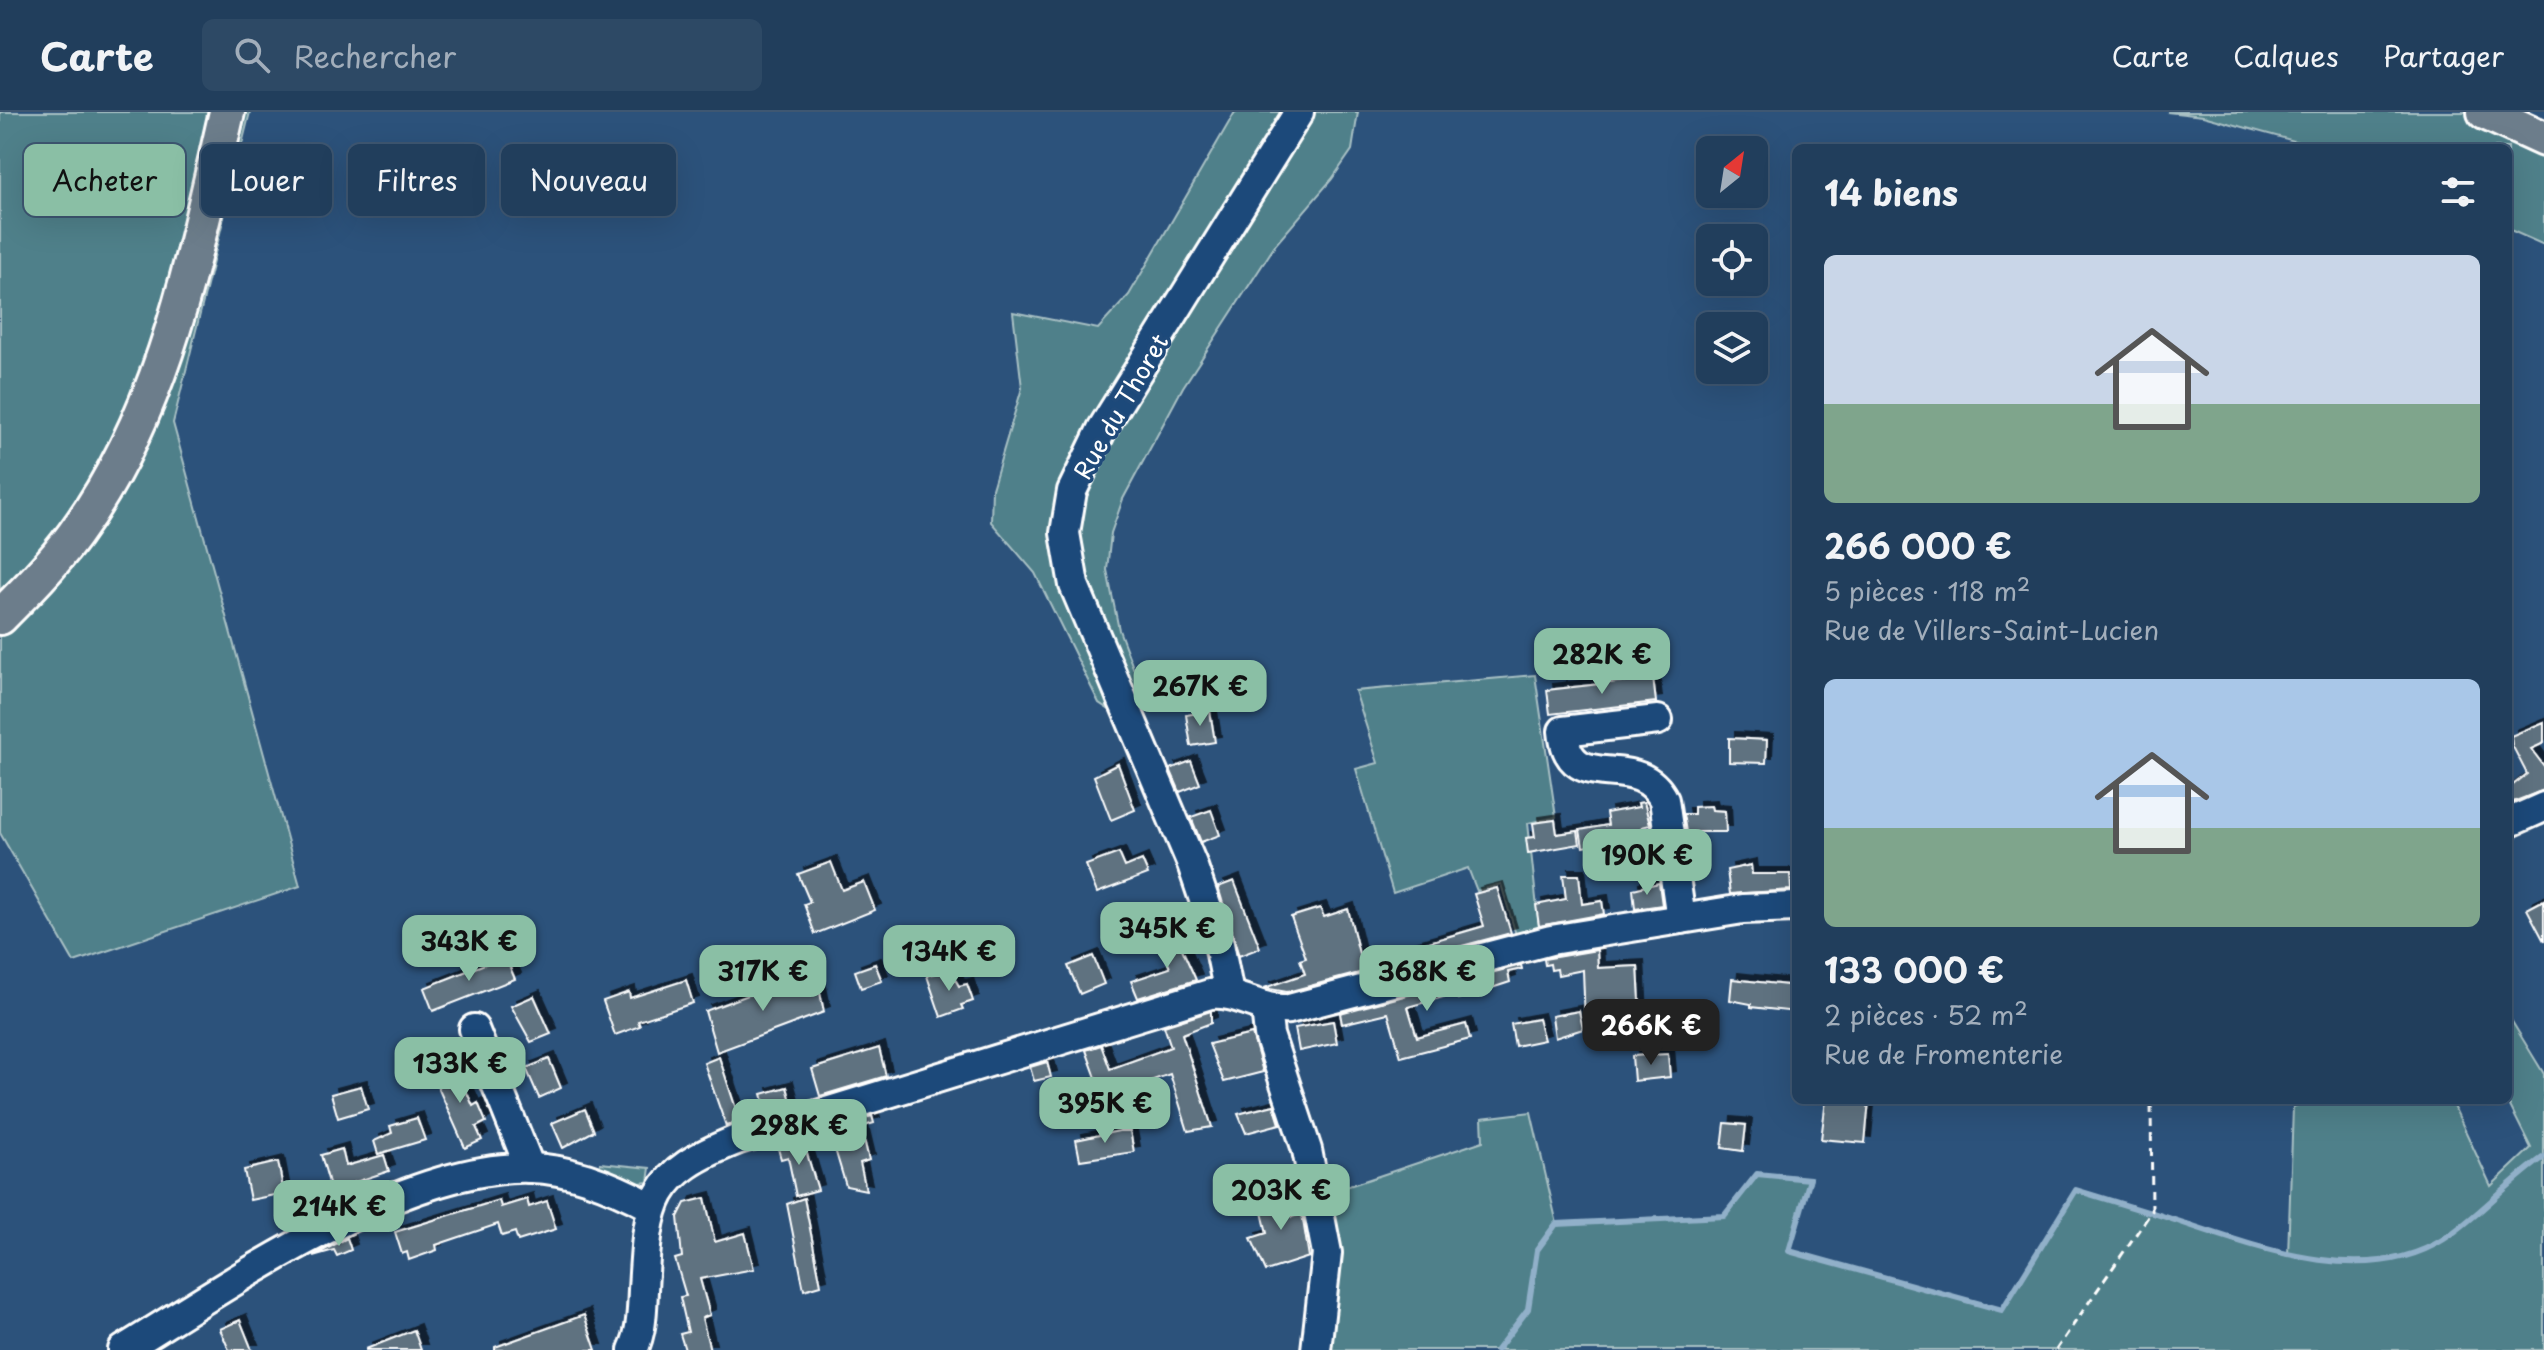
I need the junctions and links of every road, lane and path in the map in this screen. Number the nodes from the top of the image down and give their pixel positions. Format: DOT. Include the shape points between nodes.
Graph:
graph roads {
  1 [pos="206,112"];
  2 [pos="227,112"];
  3 [pos="1299,112"];
  4 [pos="2485,112"];
  5 [pos="2514,112"];
  6 [pos="2544,122"];
  7 [pos="2544,139"];
  8 [pos="0,614"];
  9 [pos="1658,720"];
  10 [pos="2544,807"];
  11 [pos="2512,821"];
  12 [pos="1792,907"];
  13 [pos="1681,919"];
  14 [pos="1229,994"];
  15 [pos="1266,1008"];
  16 [pos="474,1029"];
  17 [pos="2151,1104"];
  18 [pos="530,1168"];
  19 [pos="652,1207"];
  20 [pos="123,1350"];
  21 [pos="633,1350"];
  22 [pos="1316,1350"];
  23 [pos="2056,1350"];
  1 -- 8 [label="main road" via="151,333 123,411 73,508"];
  2 -- 8 [label="main road" via="182,302 141,418 75,535"];
  3 -- 14 [label="street, Rue du Thoret" via="1102,429 1072,491 1065,533 1074,585 1192,864 1219,944"];
  4 -- 7 [label="main road"];
  5 -- 6 [label="main road"];
  9 -- 13 [label="street" via="1563,731 1564,745 1578,766 1634,775 1658,788"];
  10 -- 11 [label="street"];
  12 -- 13 [label="street"];
  13 -- 15 [label="street" via="1551,940 1302,1006"];
  14 -- 15 [label="street"];
  14 -- 19 [label="street" via="1187,1000 739,1139 682,1166"];
  15 -- 22 [label="street" via="1269,1035 1307,1150 1327,1253"];
  16 -- 18 [label="street"];
  17 -- 23 [label="path" via="2152,1211"];
  18 -- 19 [label="street" via="590,1181"];
  18 -- 20 [label="street" via="453,1175 336,1225"];
  19 -- 21 [label="street" via="641,1323"];
}
